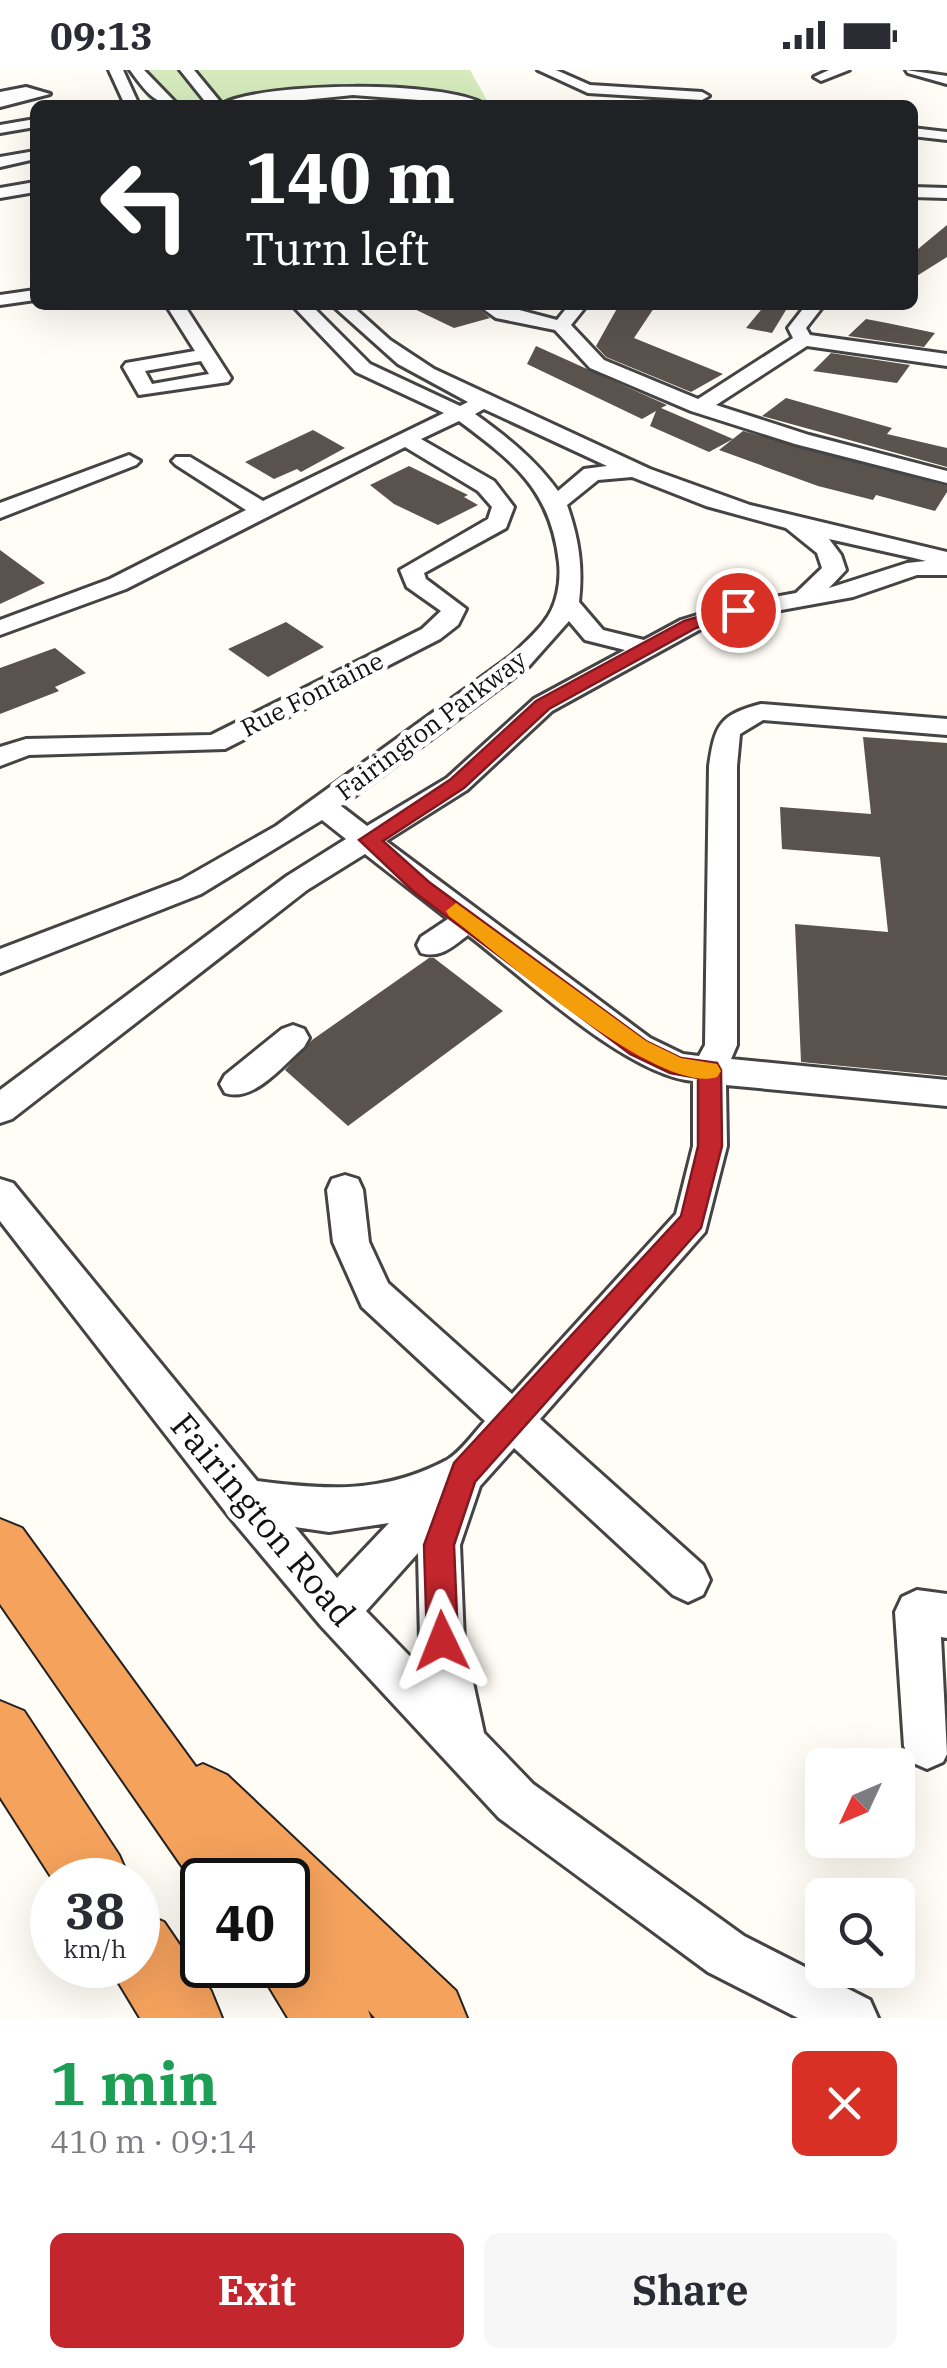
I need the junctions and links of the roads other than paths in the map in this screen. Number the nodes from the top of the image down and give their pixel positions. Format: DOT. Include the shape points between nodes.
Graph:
graph roads {
  1 [pos="116,70"];
  2 [pos="137,70"];
  3 [pos="188,70"];
  4 [pos="545,70"];
  5 [pos="842,70"];
  6 [pos="913,70"];
  7 [pos="821,77"];
  8 [pos="947,80"];
  9 [pos="588,89"];
  10 [pos="702,96"];
  11 [pos="570,97"];
  12 [pos="130,100"];
  13 [pos="165,100"];
  14 [pos="211,100"];
  15 [pos="257,100"];
  16 [pos="456,100"];
  17 [pos="30,124"];
  18 [pos="0,129"];
  19 [pos="918,133"];
  20 [pos="947,136"];
  21 [pos="30,155"];
  22 [pos="0,162"];
  23 [pos="6,192"];
  24 [pos="918,192"];
  25 [pos="947,193"];
  26 [pos="30,205"];
  27 [pos="178,310"];
  28 [pos="306,310"];
  29 [pos="346,310"];
  30 [pos="495,310"];
  31 [pos="574,310"];
  32 [pos="812,310"];
  33 [pos="561,326"];
  34 [pos="803,340"];
  35 [pos="208,354"];
  36 [pos="947,360"];
  37 [pos="484,402"];
  38 [pos="698,406"];
  39 [pos="462,414"];
  40 [pos="406,440"];
  41 [pos="129,461"];
  42 [pos="182,461"];
  43 [pos="636,471"];
  44 [pos="947,477"];
  45 [pos="556,504"];
  46 [pos="262,510"];
  47 [pos="0,511"];
  48 [pos="780,519"];
  49 [pos="947,560"];
  50 [pos="947,568"];
  51 [pos="805,597"];
  52 [pos="566,603"];
  53 [pos="0,628"];
  54 [pos="645,648"];
  55 [pos="947,727"];
  56 [pos="0,757"];
  57 [pos="322,806"];
  58 [pos="369,840"];
  59 [pos="468,920"];
  60 [pos="432,945"];
  61 [pos="0,962"];
  62 [pos="293,1038"];
  63 [pos="709,1070"];
  64 [pos="236,1084"];
  65 [pos="947,1093"];
  66 [pos="0,1109"];
  67 [pos="345,1190"];
  68 [pos="0,1194"];
  69 [pos="512,1422"];
  70 [pos="464,1473"];
  71 [pos="243,1500"];
  72 [pos="0,1550"];
  73 [pos="688,1580"];
  74 [pos="336,1612"];
  75 [pos="947,1616"];
  76 [pos="118,1717"];
  77 [pos="0,1735"];
  78 [pos="464,1746"];
  79 [pos="927,1746"];
  80 [pos="80,1858"];
  81 [pos="218,1858"];
  82 [pos="264,1858"];
  83 [pos="310,1902"];
  84 [pos="160,1981"];
  85 [pos="310,1985"];
  86 [pos="149,1988"];
  87 [pos="162,2018"];
  88 [pos="184,2018"];
  89 [pos="333,2018"];
  90 [pos="429,2018"];
  91 [pos="852,2018"];
  1 -- 12 [label="street"];
  2 -- 13 [label="street"];
  3 -- 14 [label="street"];
  4 -- 9 [label="street"];
  5 -- 7 [label="street"];
  6 -- 8 [label="street"];
  9 -- 10 [label="street"];
  9 -- 11 [label="street"];
  15 -- 16 [label="street" via="358,89"];
  17 -- 18 [label="street"];
  19 -- 20 [label="street"];
  21 -- 22 [label="street"];
  23 -- 26 [label="street"];
  24 -- 25 [label="street"];
  27 -- 35 [label="street"];
  28 -- 39 [label="street" via="362,368"];
  29 -- 37 [label="street" via="402,360"];
  30 -- 33 [label="street"];
  31 -- 33 [label="street"];
  32 -- 34 [label="street" via="797,328"];
  33 -- 38 [label="street" via="599,365"];
  34 -- 36 [label="street"];
  34 -- 38 [label="street"];
  37 -- 39 [label="street"];
  37 -- 43 [label="street"];
  38 -- 44 [label="street" via="780,436"];
  39 -- 40 [label="street"];
  39 -- 45 [label="street" via="508,448"];
  40 -- 46 [label="street"];
  40 -- 56 [label="street, Rue Fontaine" via="486,486 504,507 498,523 412,570 416,582 454,609 449,620 216,743 26,747"];
  41 -- 47 [label="street"];
  42 -- 46 [label="street"];
  43 -- 45 [label="street" via="592,474"];
  43 -- 48 [label="street"];
  45 -- 52 [label="street" via="571,570"];
  46 -- 53 [label="street" via="118,584"];
  48 -- 49 [label="street"];
  48 -- 51 [label="street" via="823,543 833,558 834,570"];
  50 -- 51 [label="street, Fairington Parkway" via="915,568 845,592"];
  51 -- 54 [label="street, Fairington Parkway" via="706,620"];
  52 -- 54 [label="street" via="594,635"];
  52 -- 57 [label="street, Fairington Parkway" via="555,625 520,661"];
  54 -- 58 [label="street, Fairington Parkway" via="543,705 458,784"];
  55 -- 63 [label="street" via="761,712 727,732 720,1045"];
  57 -- 58 [label="street"];
  57 -- 61 [label="street, Fairington Parkway" via="192,886"];
  58 -- 59 [label="street"];
  58 -- 66 [label="street, Fairington Parkway" via="297,883"];
  59 -- 60 [label="street"];
  59 -- 63 [label="street" via="638,1047 678,1067"];
  62 -- 64 [label="street"];
  63 -- 65 [label="street"];
  63 -- 69 [label="street" via="710,1146 692,1221"];
  67 -- 69 [label="street" via="351,1242 375,1296"];
  68 -- 71 [label="street, Fairington Road"];
  69 -- 70 [label="street"];
  69 -- 73 [label="street"];
  70 -- 71 [label="street" via="380,1506 329,1511"];
  70 -- 74 [label="street"];
  70 -- 78 [label="street" via="439,1545 442,1641"];
  71 -- 74 [label="street, Fairington Road"];
  72 -- 76 [label="highway"];
  74 -- 78 [label="street, Fairington Road"];
  75 -- 79 [label="street" via="917,1612"];
  76 -- 81 [label="highway"];
  76 -- 82 [label="highway"];
  77 -- 80 [label="highway"];
  78 -- 91 [label="street, Fairington Road" via="516,1800 726,1954"];
  83 -- 90 [label="highway"];
  84 -- 88 [label="highway"];
  85 -- 89 [label="highway"];
  86 -- 87 [label="highway"];
}
